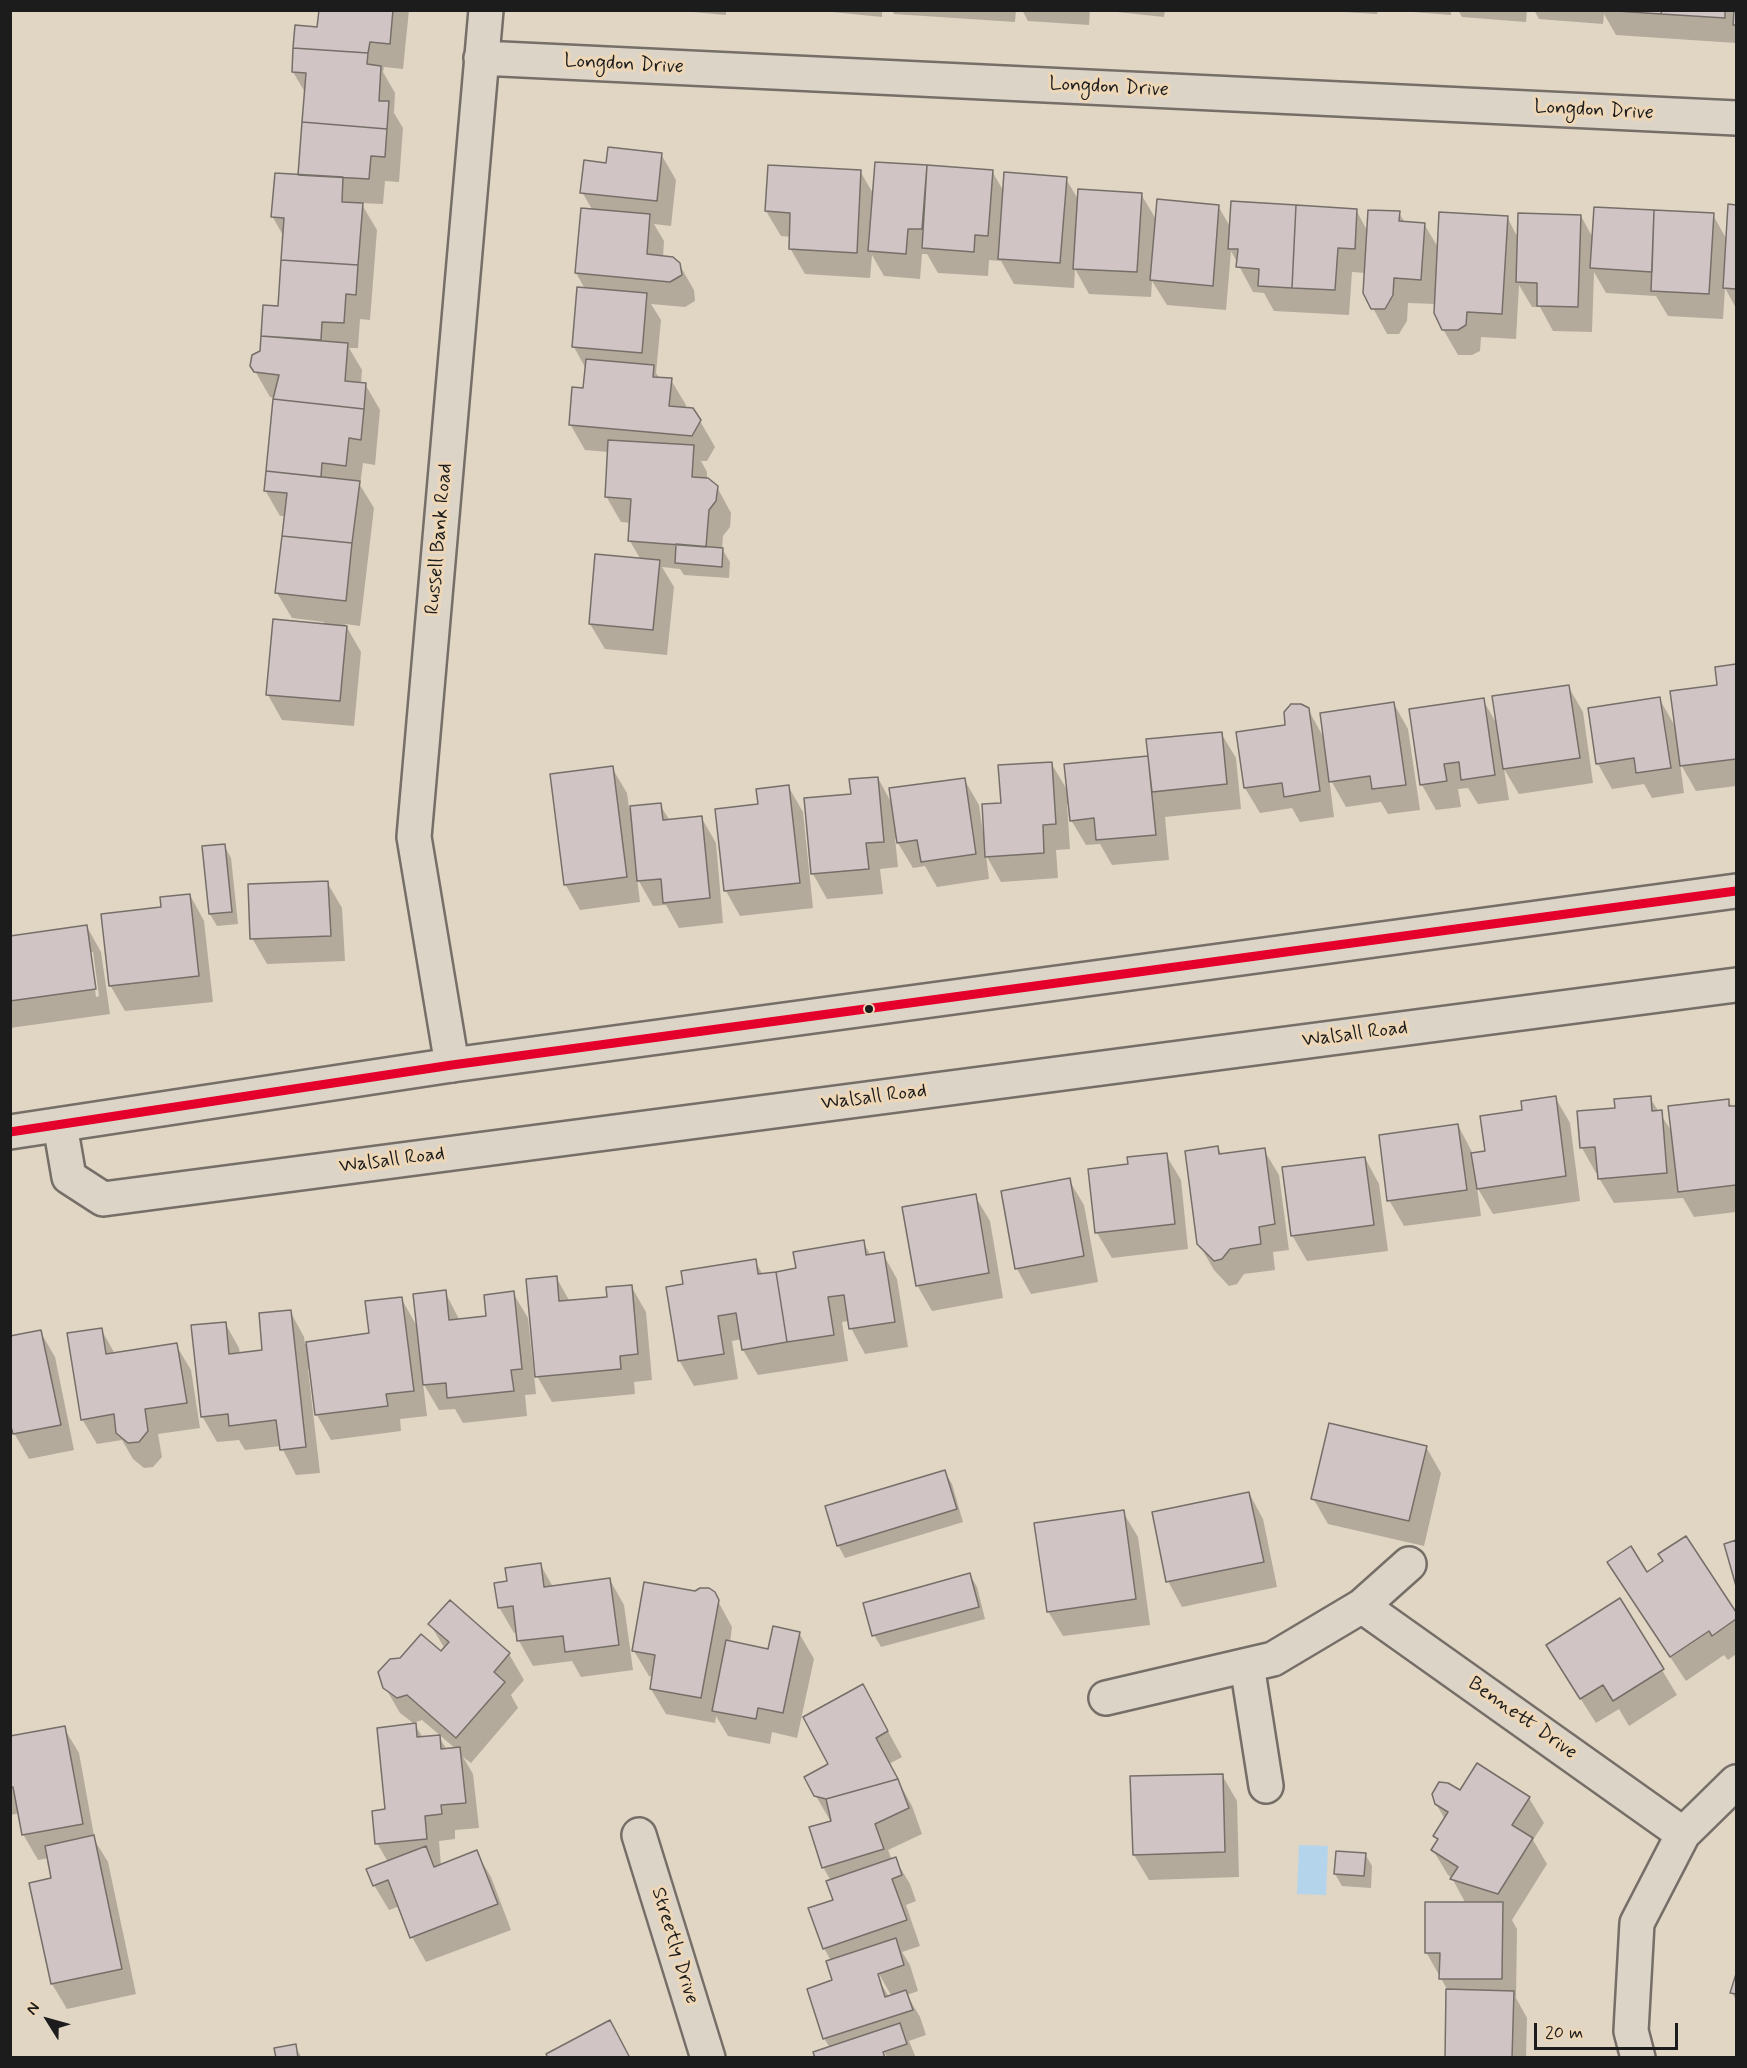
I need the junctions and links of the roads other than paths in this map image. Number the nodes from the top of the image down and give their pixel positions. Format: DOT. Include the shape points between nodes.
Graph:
graph roads {
  1 [pos="486,10"];
  2 [pos="481,58"];
  3 [pos="1737,118"];
  4 [pos="1737,891"];
  5 [pos="1737,985"];
  6 [pos="452,1065"];
  7 [pos="60,1125"];
  8 [pos="10,1132"];
  9 [pos="1409,1564"];
  10 [pos="1362,1606"];
  11 [pos="1247,1665"];
  12 [pos="1106,1698"];
  13 [pos="1737,1782"];
  14 [pos="1266,1786"];
  15 [pos="1683,1834"];
  16 [pos="639,1835"];
  17 [pos="708,2058"];
  18 [pos="1638,2058"];
  1 -- 2 [label="street, Russell Bank Road"];
  2 -- 3 [label="street, Longdon Drive"];
  2 -- 6 [label="street, Russell Bank Road" via="414,837"];
  4 -- 6 [label="street"];
  5 -- 7 [label="street, Walsall Road" via="103,1199 69,1177"];
  6 -- 7 [label="street"];
  7 -- 8 [label="street"];
  9 -- 10 [label="street"];
  10 -- 11 [label="street" via="1273,1659"];
  10 -- 15 [label="street, Bennett Drive"];
  11 -- 12 [label="street"];
  11 -- 14 [label="street"];
  13 -- 15 [label="street"];
  15 -- 18 [label="street" via="1637,1923 1631,2031"];
  16 -- 17 [label="street, Streetly Drive"];
}
